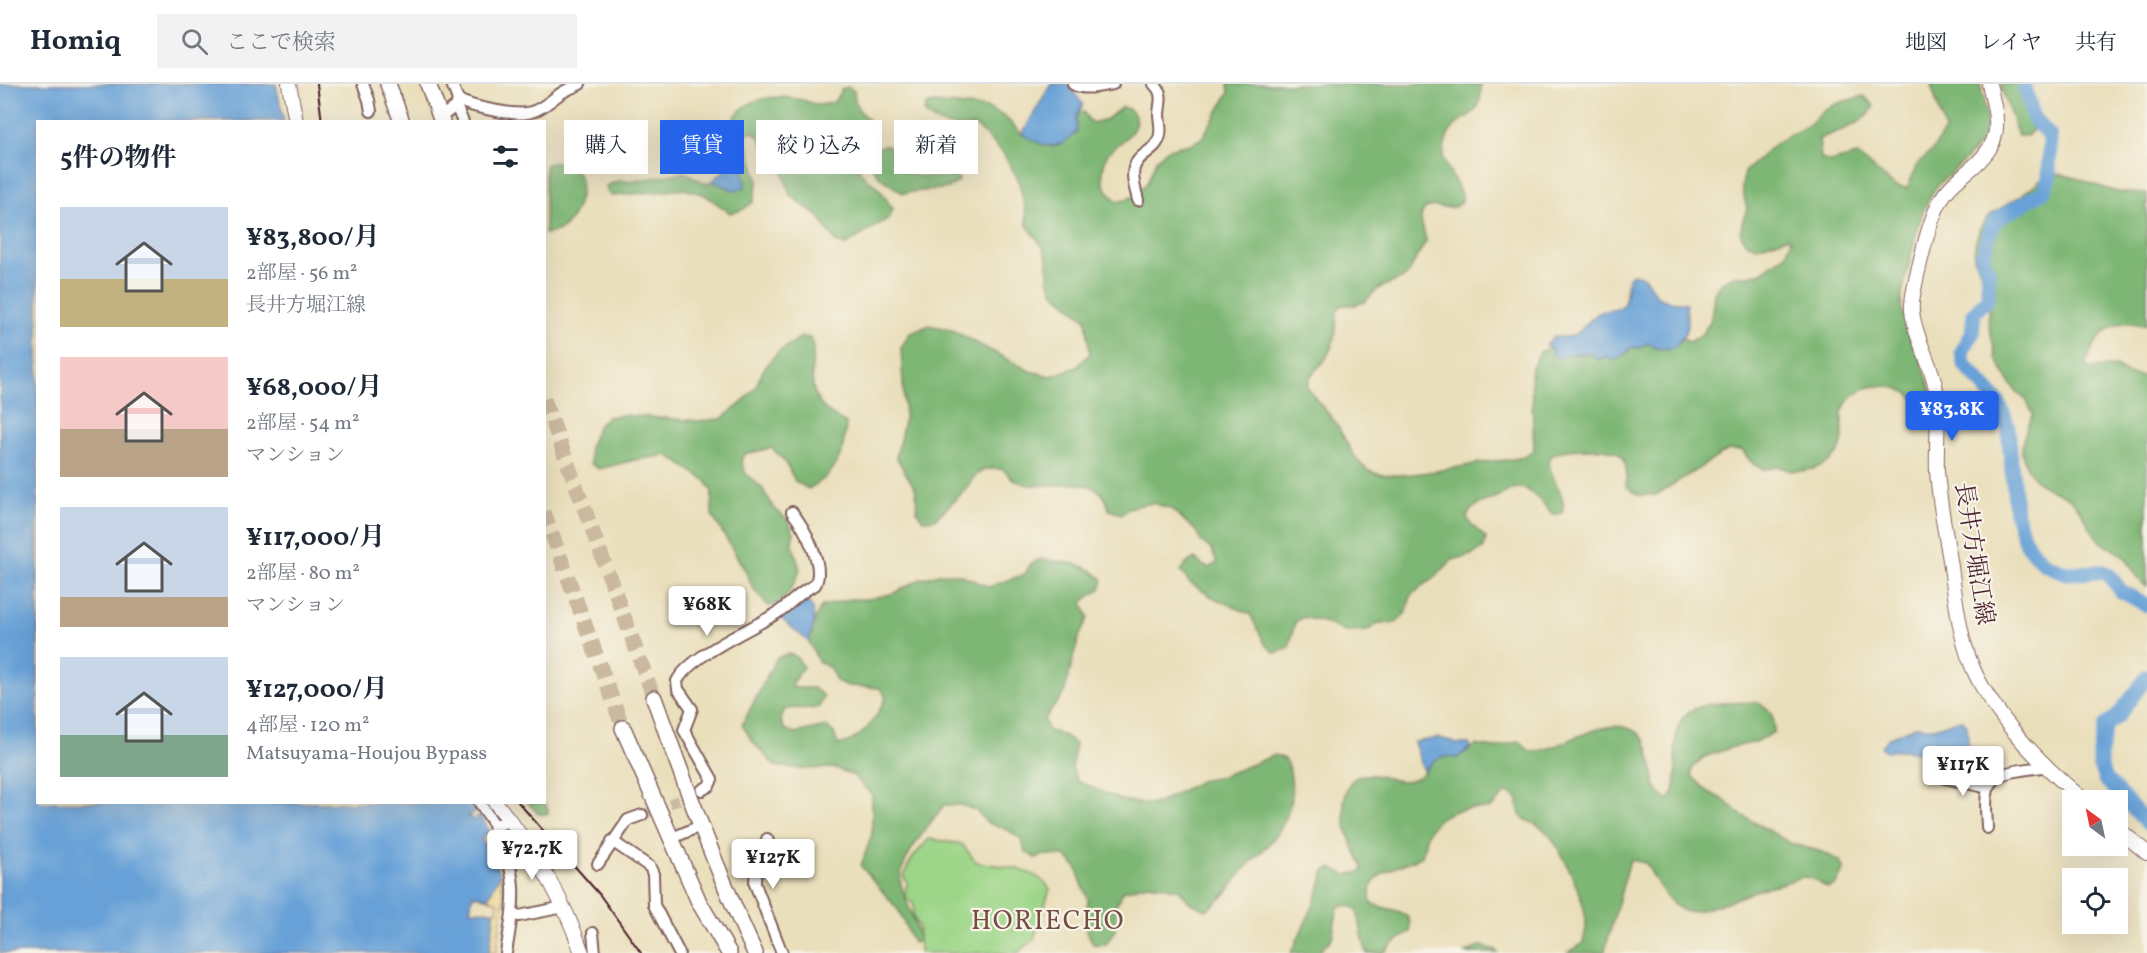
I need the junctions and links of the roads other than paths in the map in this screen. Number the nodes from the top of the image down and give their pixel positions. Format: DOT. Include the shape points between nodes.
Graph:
graph roads {
  1 [pos="290,84"];
  2 [pos="363,84"];
  3 [pos="388,84"];
  4 [pos="428,84"];
  5 [pos="452,84"];
  6 [pos="580,84"];
  7 [pos="1073,84"];
  8 [pos="1113,84"];
  9 [pos="1154,84"];
  10 [pos="1989,84"];
  11 [pos="457,103"];
  12 [pos="370,111"];
  13 [pos="441,119"];
  14 [pos="296,120"];
  15 [pos="401,120"];
  16 [pos="462,120"];
  17 [pos="1138,200"];
  18 [pos="792,512"];
  19 [pos="654,698"];
  20 [pos="623,728"];
  21 [pos="2046,766"];
  22 [pos="1945,778"];
  23 [pos="1988,788"];
  24 [pos="702,790"];
  25 [pos="2073,790"];
  26 [pos="480,804"];
  27 [pos="497,804"];
  28 [pos="642,815"];
  29 [pos="509,819"];
  30 [pos="494,824"];
  31 [pos="700,826"];
  32 [pos="1987,828"];
  33 [pos="2128,837"];
  34 [pos="670,839"];
  35 [pos="767,839"];
  36 [pos="612,842"];
  37 [pos="2147,853"];
  38 [pos="598,864"];
  39 [pos="564,907"];
  40 [pos="519,916"];
  41 [pos="592,933"];
  42 [pos="507,953"];
  43 [pos="582,953"];
  44 [pos="595,953"];
  45 [pos="679,953"];
  46 [pos="729,953"];
  47 [pos="755,953"];
  48 [pos="782,953"];
  1 -- 14 [label="main road"];
  2 -- 12 [label="street"];
  3 -- 15 [label="highway"];
  4 -- 13 [label="highway"];
  5 -- 11 [label="street"];
  6 -- 11 [label="street" via="537,110 524,113"];
  7 -- 8 [label="street" via="1087,88"];
  9 -- 17 [label="street" via="1161,96 1161,129 1159,141 1141,156 1133,170"];
  10 -- 21 [label="main road, 長井方堀江線" via="1997,121 1994,138 1982,160 1941,198 1916,281 1912,309 1937,398 1939,494 1965,647 1988,697"];
  11 -- 13 [label="street"];
  11 -- 16 [label="street"];
  18 -- 24 [label="street" via="810,540 818,576 815,585 777,613 698,660 677,681 692,709 684,730 712,779"];
  19 -- 31 [label="highway"];
  20 -- 34 [label="highway"];
  21 -- 23 [label="street" via="2002,774"];
  21 -- 25 [label="main road, 長井方堀江線"];
  22 -- 23 [label="street"];
  23 -- 32 [label="street"];
  26 -- 30 [label="street"];
  27 -- 29 [label="main road"];
  28 -- 36 [label="street" via="628,820"];
  29 -- 30 [label="street"];
  29 -- 39 [label="main road"];
  30 -- 42 [label="street" via="514,886"];
  31 -- 34 [label="street"];
  31 -- 47 [label="highway"];
  33 -- 37 [label="main road"];
  34 -- 46 [label="highway" via="699,902"];
  35 -- 48 [label="street" via="770,854 756,873 755,884"];
  36 -- 38 [label="street"];
  36 -- 45 [label="street" via="650,867 654,905"];
  39 -- 40 [label="street"];
  39 -- 43 [label="main road"];
  41 -- 44 [label="street"];
}
